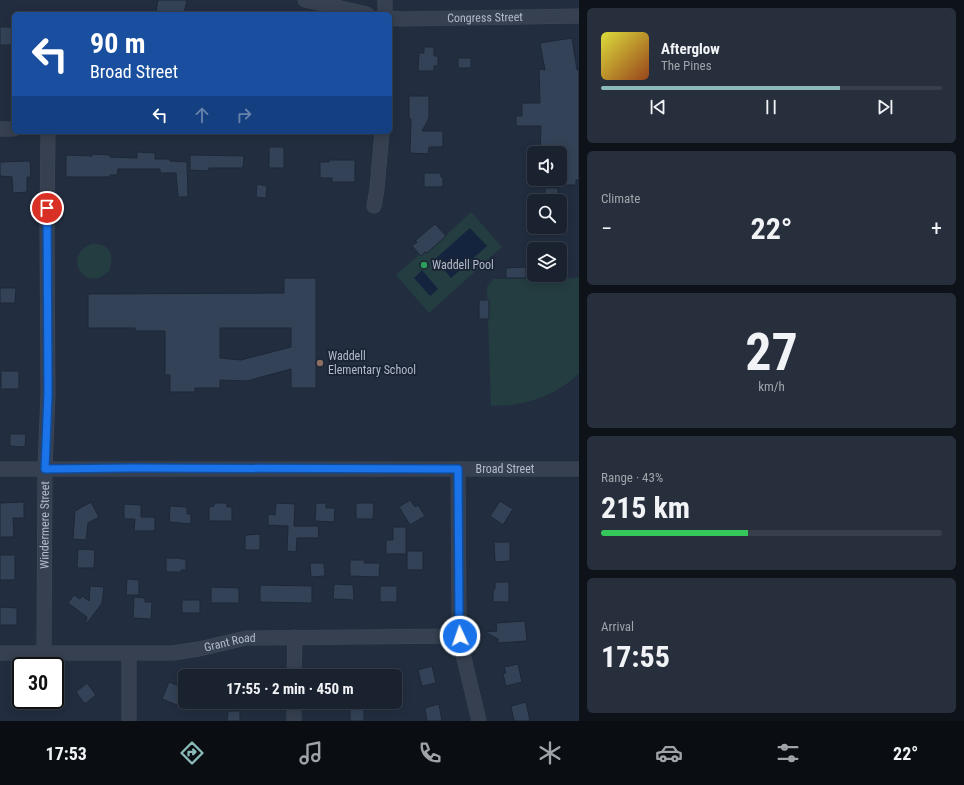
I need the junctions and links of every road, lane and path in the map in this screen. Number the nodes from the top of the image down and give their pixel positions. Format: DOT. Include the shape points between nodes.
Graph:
graph roads {
  1 [pos="305,0"];
  2 [pos="385,0"];
  3 [pos="358,12"];
  4 [pos="385,12"];
  5 [pos="579,16"];
  6 [pos="392,18"];
  7 [pos="0,129"];
  8 [pos="12,129"];
  9 [pos="48,134"];
  10 [pos="382,134"];
  11 [pos="374,206"];
  12 [pos="0,469"];
  13 [pos="45,469"];
  14 [pos="458,469"];
  15 [pos="579,470"];
  16 [pos="460,636"];
  17 [pos="295,637"];
  18 [pos="0,653"];
  19 [pos="44,653"];
  20 [pos="129,654"];
  21 [pos="294,669"];
  22 [pos="294,709"];
  23 [pos="129,721"];
  24 [pos="294,721"];
  25 [pos="479,721"];
  1 -- 3 [label="street"];
  2 -- 4 [label="street"];
  5 -- 6 [label="street, Congress Street"];
  7 -- 8 [label="street"];
  9 -- 13 [label="street, Windermere Street" via="48,394"];
  10 -- 11 [label="street"];
  12 -- 13 [label="street, Broad Street"];
  13 -- 14 [label="street, Broad Street"];
  13 -- 19 [label="street, Windermere Street"];
  14 -- 15 [label="street, Broad Street"];
  14 -- 16 [label="street"];
  16 -- 17 [label="street, Grant Road"];
  16 -- 25 [label="street"];
  17 -- 20 [label="street, Grant Road" via="246,638 173,653"];
  17 -- 21 [label="street"];
  18 -- 19 [label="street, Grant Road"];
  19 -- 20 [label="street, Grant Road"];
  20 -- 23 [label="street"];
  22 -- 24 [label="street"];
}
